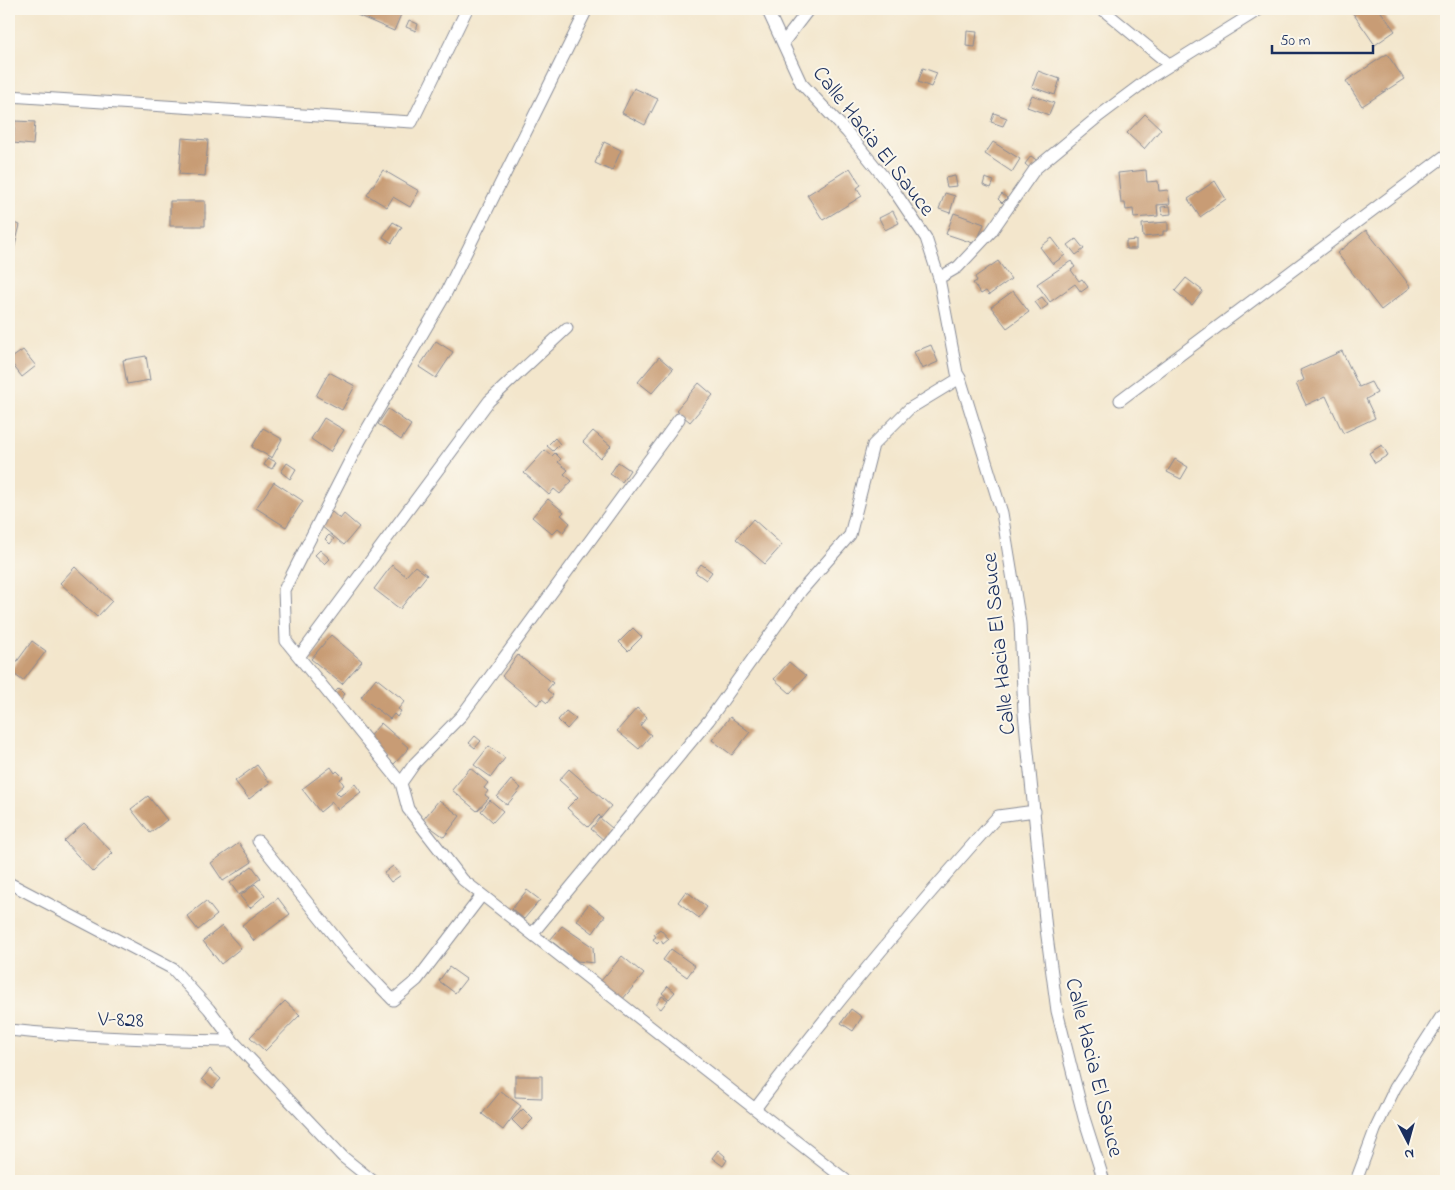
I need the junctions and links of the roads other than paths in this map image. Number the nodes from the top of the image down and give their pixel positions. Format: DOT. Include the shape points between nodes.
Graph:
graph roads {
  1 [pos="467,9"];
  2 [pos="587,9"];
  3 [pos="767,9"];
  4 [pos="809,9"];
  5 [pos="1102,9"];
  6 [pos="1260,9"];
  7 [pos="783,43"];
  8 [pos="1170,65"];
  9 [pos="9,96"];
  10 [pos="1446,155"];
  11 [pos="940,278"];
  12 [pos="567,328"];
  13 [pos="960,378"];
  14 [pos="1120,400"];
  15 [pos="679,419"];
  16 [pos="299,657"];
  17 [pos="401,783"];
  18 [pos="1035,811"];
  19 [pos="258,840"];
  20 [pos="9,883"];
  21 [pos="482,895"];
  22 [pos="532,934"];
  23 [pos="1445,1015"];
  24 [pos="9,1030"];
  25 [pos="232,1041"];
  26 [pos="755,1109"];
  27 [pos="373,1181"];
  28 [pos="847,1181"];
  29 [pos="1104,1181"];
  30 [pos="1356,1181"];
  1 -- 9 [label="street" via="412,122"];
  2 -- 16 [label="street" via="444,297 360,441 284,590 286,641"];
  3 -- 7 [label="street, Calle Hacia El Sauce"];
  4 -- 7 [label="street"];
  5 -- 8 [label="street"];
  6 -- 8 [label="street"];
  7 -- 11 [label="street, Calle Hacia El Sauce" via="801,83 892,186 926,238"];
  8 -- 11 [label="street" via="1099,116 1035,169 991,232 958,268"];
  10 -- 14 [label="street"];
  11 -- 13 [label="street, Calle Hacia El Sauce"];
  12 -- 16 [label="street" via="489,401"];
  13 -- 18 [label="street, Calle Hacia El Sauce" via="1002,513 1020,623 1024,713"];
  13 -- 22 [label="street" via="910,409 873,445 850,535 801,591 709,720"];
  15 -- 17 [label="street" via="462,714 415,763"];
  16 -- 17 [label="street"];
  17 -- 21 [label="street" via="408,809 463,880"];
  18 -- 26 [label="street" via="998,816 921,903"];
  18 -- 29 [label="street, Calle Hacia El Sauce" via="1057,1011"];
  19 -- 21 [label="street" via="347,952 393,1000 417,980"];
  20 -- 25 [label="street" via="173,970 210,1009"];
  21 -- 22 [label="street"];
  22 -- 26 [label="street"];
  23 -- 30 [label="street" via="1395,1088 1374,1130"];
  24 -- 25 [label="street, V-828" via="141,1040"];
  25 -- 27 [label="street" via="343,1157"];
  26 -- 28 [label="street"];
}
